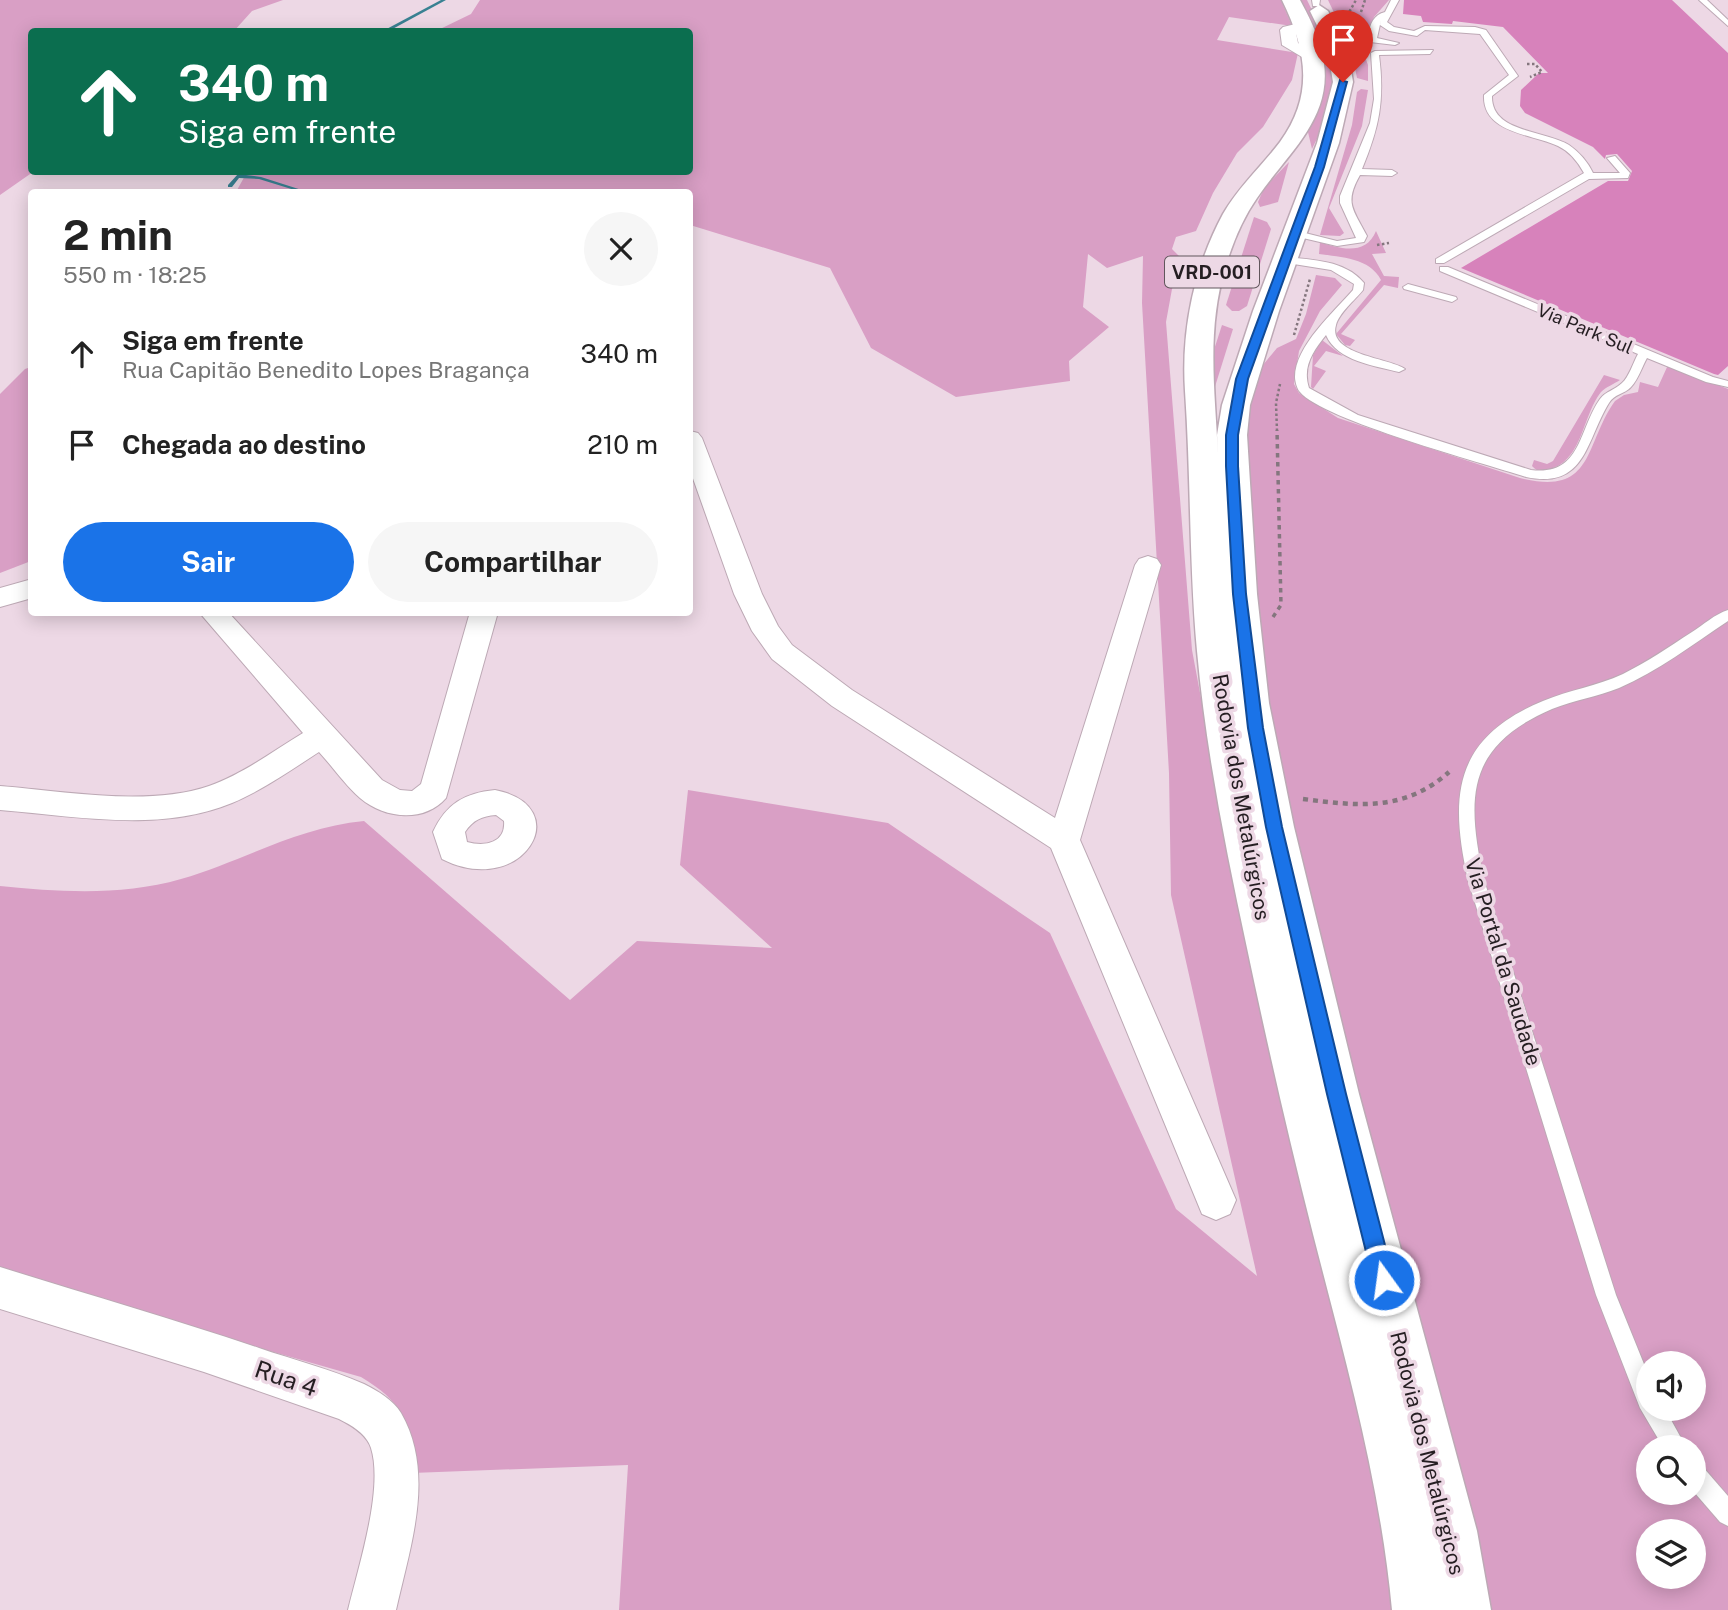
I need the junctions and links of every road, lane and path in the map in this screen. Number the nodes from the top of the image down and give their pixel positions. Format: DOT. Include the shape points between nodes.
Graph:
graph roads {
  1 [pos="1395,0"];
  2 [pos="1703,0"];
  3 [pos="1309,1"];
  4 [pos="1389,15"];
  5 [pos="1728,24"];
  6 [pos="1417,32"];
  7 [pos="1388,43"];
  8 [pos="1527,64"];
  9 [pos="1526,79"];
  10 [pos="1612,158"];
  11 [pos="1392,173"];
  12 [pos="1588,176"];
  13 [pos="1352,181"];
  14 [pos="1250,188"];
  15 [pos="1277,222"];
  16 [pos="1284,260"];
  17 [pos="1358,282"];
  18 [pos="1208,283"];
  19 [pos="1408,287"];
  20 [pos="1452,299"];
  21 [pos="1266,311"];
  22 [pos="1331,321"];
  23 [pos="1329,336"];
  24 [pos="1313,343"];
  25 [pos="1644,353"];
  26 [pos="1399,369"];
  27 [pos="1728,384"];
  28 [pos="693,446"];
  29 [pos="1148,565"];
  30 [pos="28,590"];
  31 [pos="0,598"];
  32 [pos="1728,615"];
  33 [pos="483,616"];
  34 [pos="230,619"];
  35 [pos="321,736"];
  36 [pos="1475,763"];
  37 [pos="0,798"];
  38 [pos="429,798"];
  39 [pos="1289,798"];
  40 [pos="460,814"];
  41 [pos="1064,840"];
  42 [pos="1216,1200"];
  43 [pos="0,1288"];
  44 [pos="1636,1370"];
  45 [pos="1706,1488"];
  46 [pos="1728,1514"];
  47 [pos="372,1610"];
  48 [pos="1421,1610"];
  49 [pos="1462,1610"];
  1 -- 4 [label="lane"];
  2 -- 5 [label="lane"];
  3 -- 14 [label="main road, Rodovia dos Metalúrgicos / VRD-001" via="1304,27 1313,57 1311,91 1296,133"];
  3 -- 15 [label="main road, VRD-001" via="1337,47 1343,82 1328,143 1303,206 1291,218"];
  4 -- 6 [label="lane"];
  4 -- 7 [label="lane" via="1380,16 1379,27"];
  6 -- 12 [label="lane" via="1472,29 1485,33 1514,76 1489,93 1489,109 1512,128 1566,147"];
  6 -- 13 [label="lane" via="1430,52 1375,53 1379,107 1371,140"];
  8 -- 9 [label="path" via="1535,64 1542,72"];
  10 -- 12 [label="lane" via="1625,176"];
  11 -- 13 [label="lane"];
  12 -- 25 [label="lane, Via Park Sul" via="1442,265"];
  13 -- 15 [label="lane" via="1345,203 1362,238 1345,244"];
  14 -- 15 [label="main road" via="1250,204"];
  14 -- 18 [label="main road, Rodovia dos Metalúrgicos / VRD-001" via="1232,218"];
  15 -- 16 [label="main road, VRD-001"];
  16 -- 17 [label="lane" via="1333,268"];
  16 -- 21 [label="main road, VRD-001"];
  17 -- 22 [label="lane" via="1358,290"];
  17 -- 23 [label="lane" via="1362,295"];
  17 -- 24 [label="lane" via="1324,316"];
  18 -- 21 [label="main road" via="1215,309 1231,321 1249,323"];
  18 -- 48 [label="main road, Rodovia dos Metalúrgicos / VRD-001" via="1196,368 1223,720 1248,857 1311,1126 1407,1498"];
  19 -- 20 [label="lane"];
  21 -- 49 [label="main road, Rodovia dos Metalúrgicos / VRD-001" via="1242,379 1232,435 1251,703 1274,827 1336,1094 1449,1531"];
  22 -- 23 [label="lane"];
  22 -- 24 [label="lane"];
  23 -- 26 [label="lane" via="1346,351"];
  24 -- 25 [label="lane" via="1300,377 1302,387 1322,402 1361,419 1545,477 1573,464 1603,403 1627,385"];
  25 -- 27 [label="lane, Via Park Sul"];
  28 -- 41 [label="street" via="748,594 782,652 842,698"];
  29 -- 41 [label="street"];
  30 -- 31 [label="street"];
  32 -- 36 [label="lane, Via Portal da Saudade" via="1615,684 1518,720 1496,737"];
  33 -- 38 [label="street" via="438,780"];
  34 -- 35 [label="street"];
  35 -- 37 [label="street" via="244,783 194,803 142,807"];
  35 -- 38 [label="street" via="384,798 409,805"];
  36 -- 39 [label="path" via="1459,760 1428,790 1396,802 1354,805"];
  36 -- 44 [label="lane, Via Portal da Saudade" via="1465,791 1465,818 1476,880 1606,1295"];
  38 -- 40 [label="street"];
  41 -- 42 [label="street"];
  43 -- 47 [label="street, Rua 4" via="204,1351 349,1400 371,1412 387,1431 396,1456 397,1487"];
  45 -- 46 [label="lane"];
}
